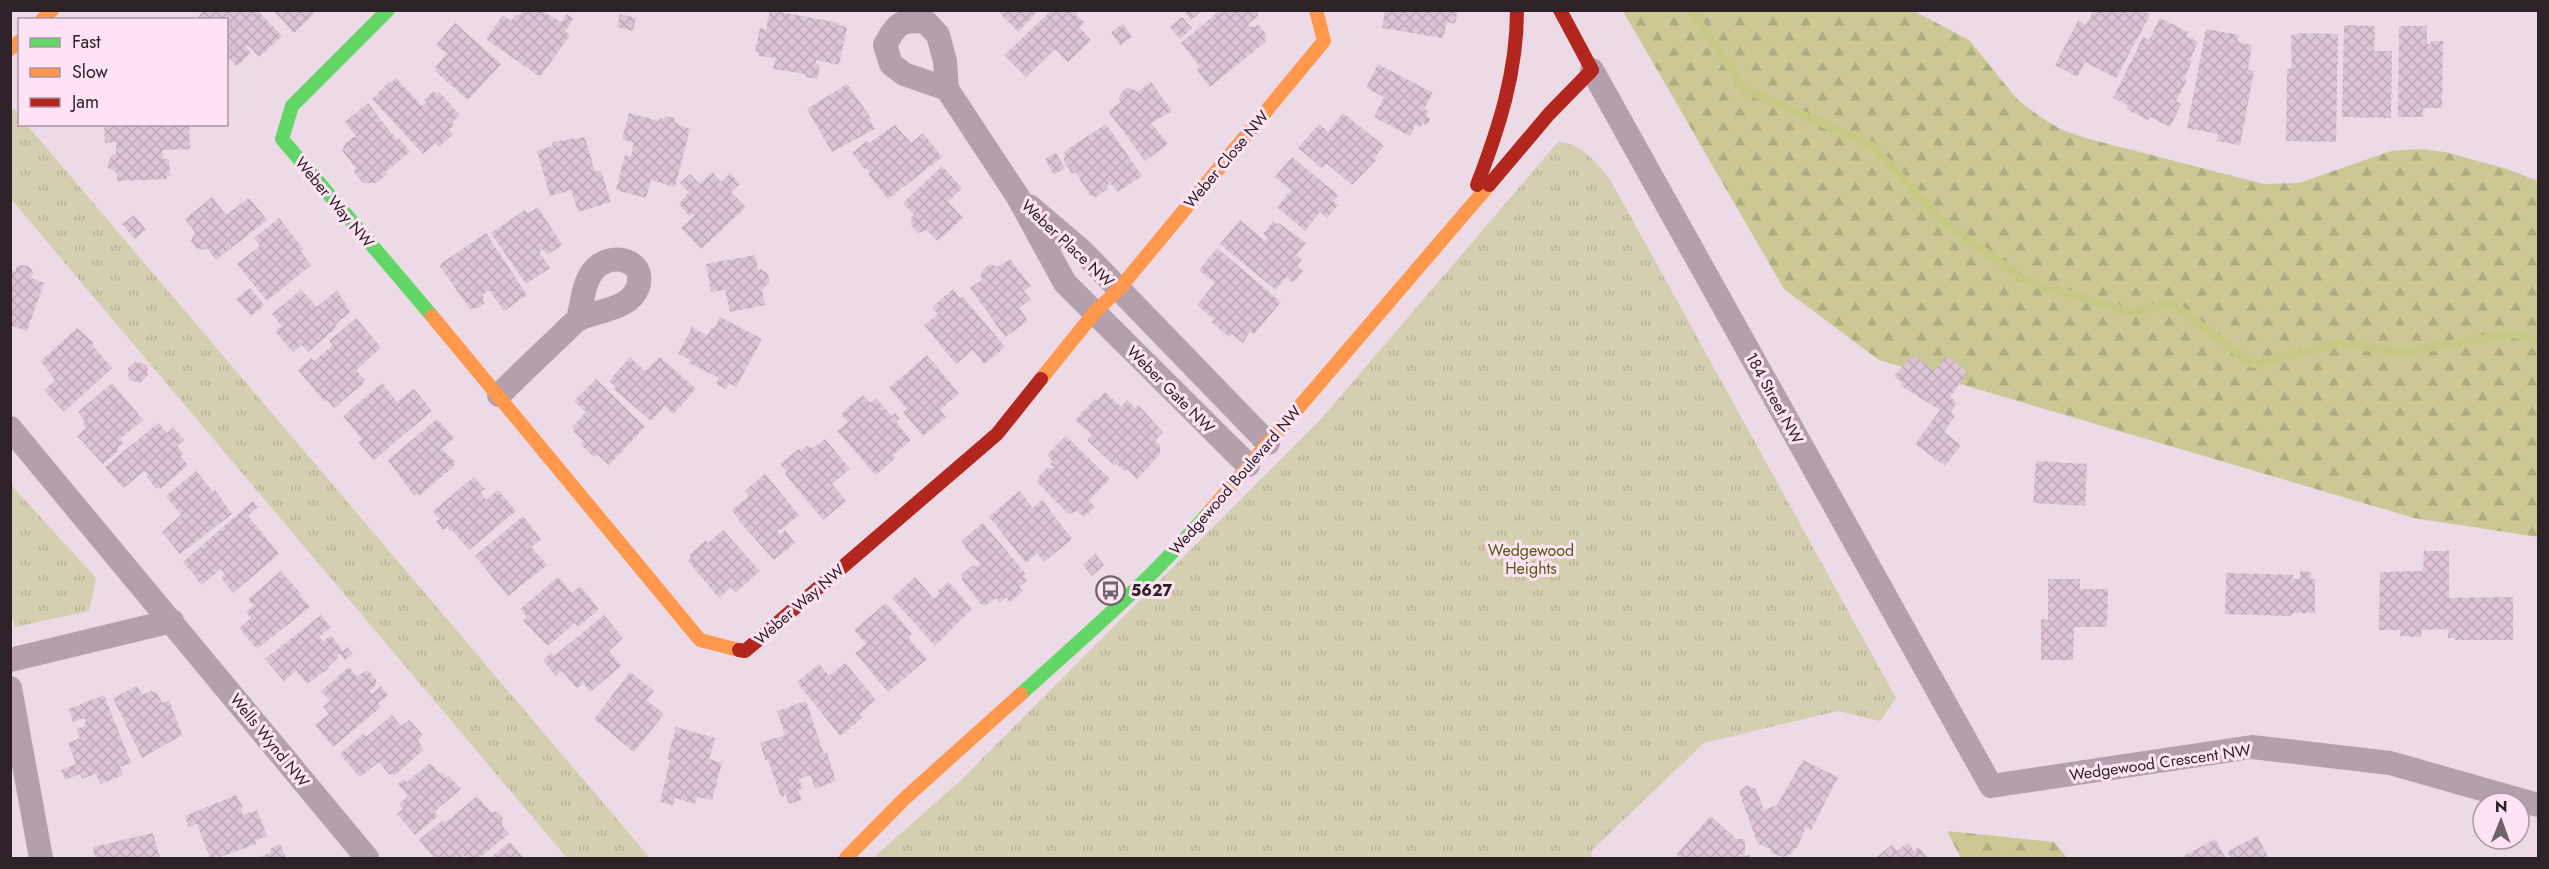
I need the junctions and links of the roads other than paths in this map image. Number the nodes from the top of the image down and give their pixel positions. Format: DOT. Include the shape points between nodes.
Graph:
graph roads {
  1 [pos="388,10"];
  2 [pos="1316,10"];
  3 [pos="1517,10"];
  4 [pos="1560,10"];
  5 [pos="1592,70"];
  6 [pos="947,89"];
  7 [pos="1018,197"];
  8 [pos="1469,207"];
  9 [pos="1107,300"];
  10 [pos="578,320"];
  11 [pos="498,395"];
  12 [pos="10,428"];
  13 [pos="1268,442"];
  14 [pos="1248,465"];
  15 [pos="172,621"];
  16 [pos="10,660"];
  17 [pos="10,688"];
  18 [pos="1991,786"];
  19 [pos="2538,805"];
  20 [pos="41,858"];
  21 [pos="368,858"];
  22 [pos="846,858"];
  1 -- 11 [label="street, Weber Way NW" via="292,106 282,139"];
  2 -- 9 [label="street, Weber Close NW" via="1324,41"];
  3 -- 8 [label="street" via="1516,53 1506,106"];
  4 -- 5 [label="street, 184 Street NW"];
  5 -- 8 [label="street, Wedgewood Boulevard NW"];
  5 -- 18 [label="street, 184 Street NW"];
  6 -- 7 [label="street, Weber Place NW"];
  7 -- 9 [label="street, Weber Place NW" via="1083,252"];
  7 -- 9 [label="street, Weber Place NW" via="1065,284"];
  8 -- 13 [label="street, Wedgewood Boulevard NW"];
  9 -- 11 [label="street, Weber Way NW" via="997,434 745,651 700,640"];
  9 -- 13 [label="street, Weber Gate NW"];
  9 -- 14 [label="street, Weber Gate NW"];
  10 -- 11 [label="street"];
  12 -- 15 [label="street, Wells Wynd NW"];
  13 -- 14 [label="street, Wedgewood Boulevard NW"];
  14 -- 22 [label="street, Wedgewood Boulevard NW" via="1187,538 1127,598 903,800"];
  15 -- 16 [label="street"];
  15 -- 21 [label="street, Wells Wynd NW"];
  17 -- 20 [label="street"];
  18 -- 19 [label="street, Wedgewood Crescent NW" via="2252,747 2390,763"];
}
